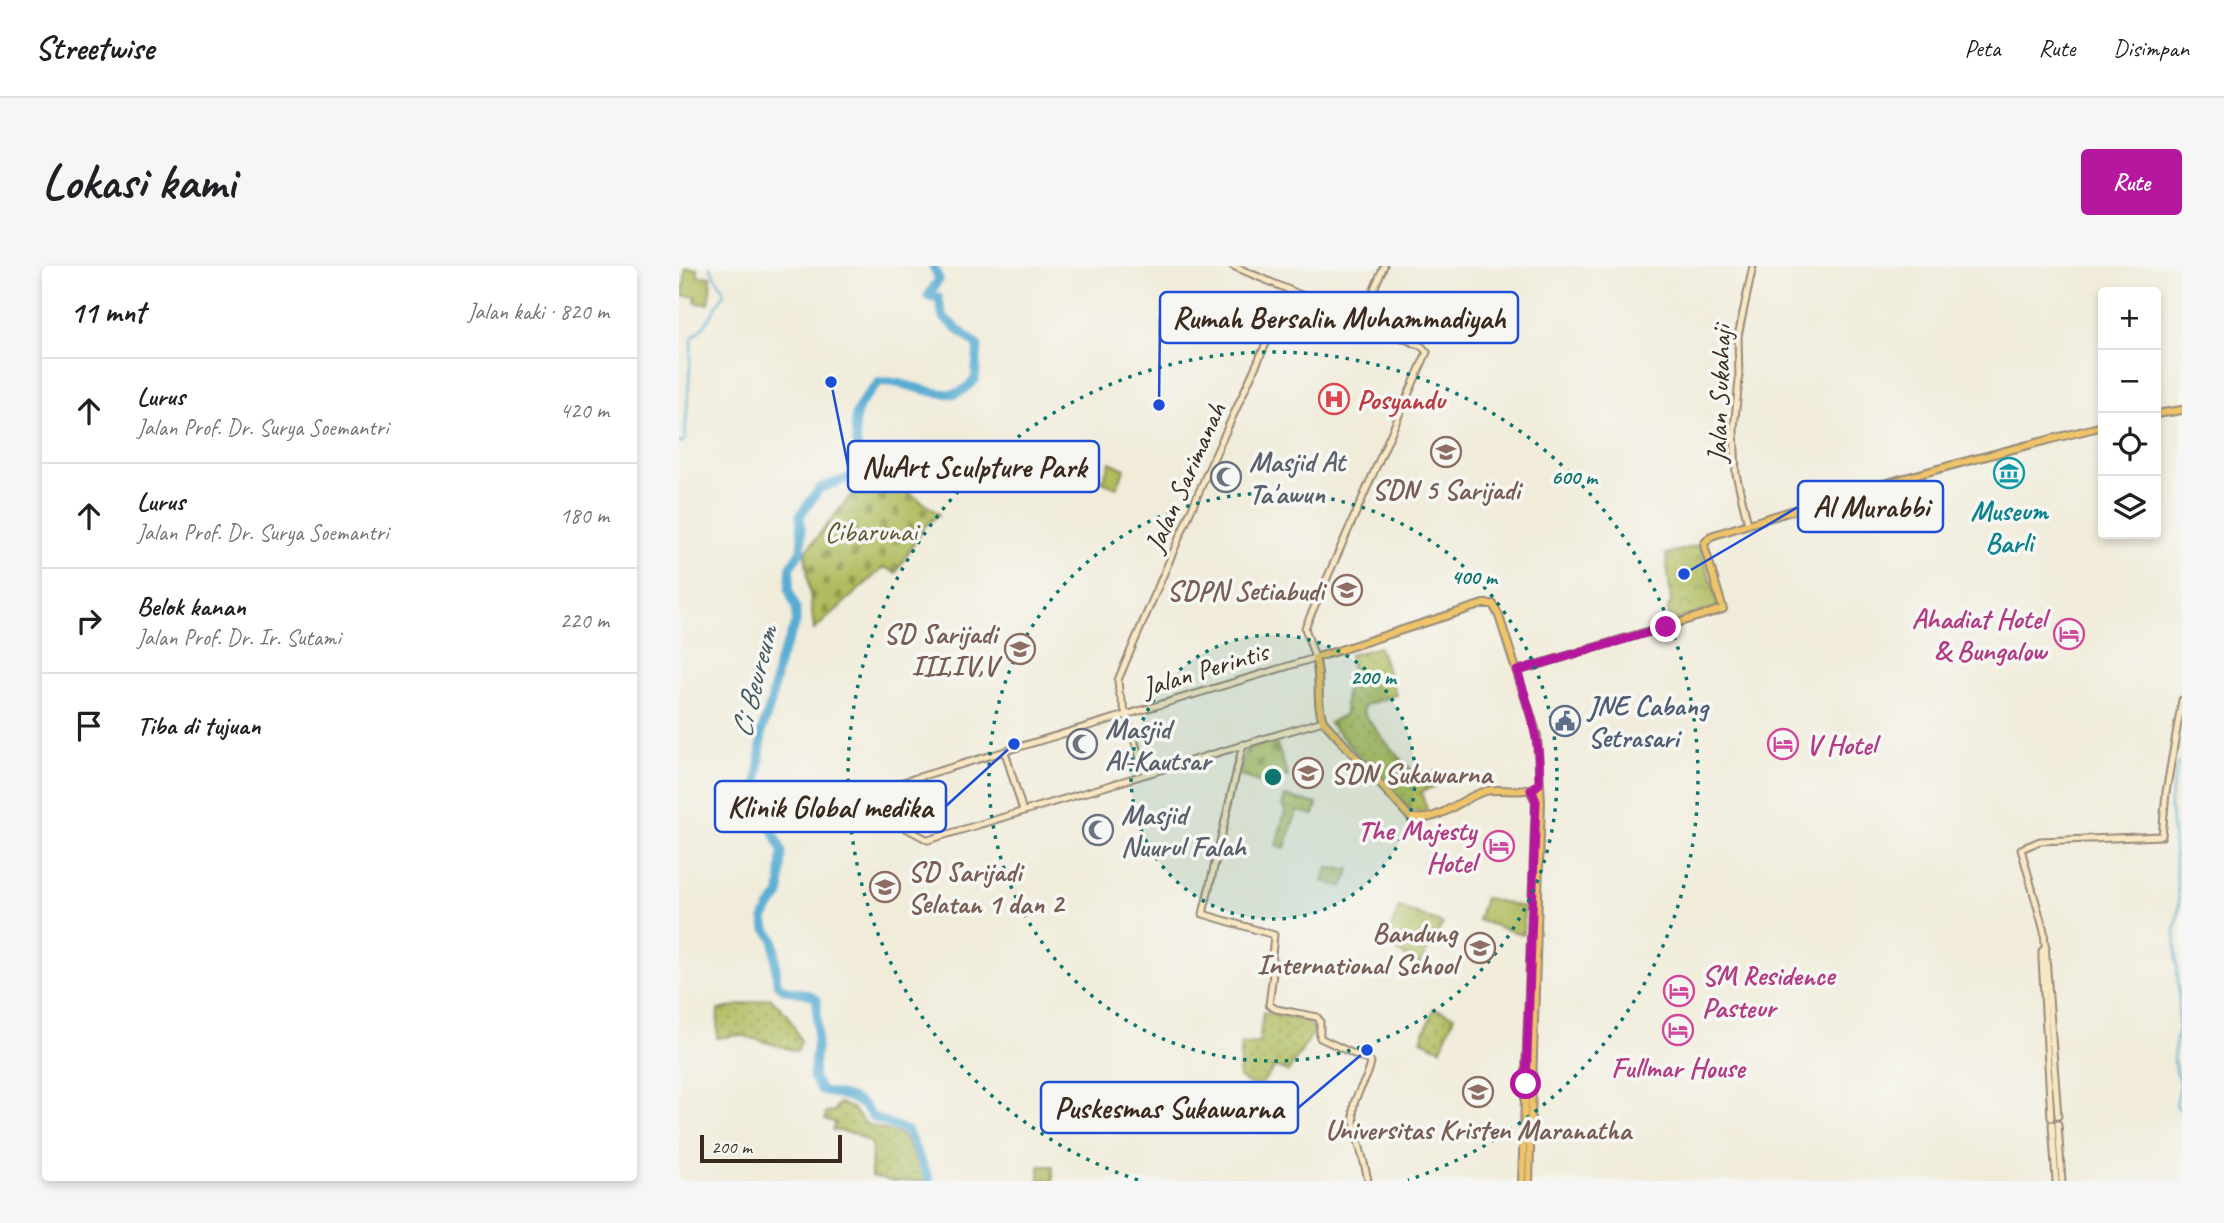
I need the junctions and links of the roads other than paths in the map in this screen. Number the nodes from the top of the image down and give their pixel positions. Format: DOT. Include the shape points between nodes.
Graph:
graph roads {
  1 [pos="1233,266"];
  2 [pos="1384,266"];
  3 [pos="1753,266"];
  4 [pos="1290,290"];
  5 [pos="1360,321"];
  6 [pos="2182,410"];
  7 [pos="2161,413"];
  8 [pos="2098,427"];
  9 [pos="1748,524"];
  10 [pos="1315,658"];
  11 [pos="1517,671"];
  12 [pos="2182,700"];
  13 [pos="1126,714"];
  14 [pos="1323,720"];
  15 [pos="1243,744"];
  16 [pos="1005,752"];
  17 [pos="1145,775"];
  18 [pos="1539,784"];
  19 [pos="1531,790"];
  20 [pos="1023,811"];
  21 [pos="2055,1120"];
  22 [pos="1368,1181"];
  23 [pos="1522,1181"];
  24 [pos="1529,1181"];
  25 [pos="2056,1181"];
  26 [pos="2061,1181"];
  1 -- 4 [label="street"];
  2 -- 5 [label="street"];
  3 -- 9 [label="street, Jalan Sukahaji" via="1738,336 1734,428 1737,474"];
  4 -- 5 [label="street"];
  4 -- 13 [label="street, Jalan Sarimanah" via="1118,680"];
  5 -- 10 [label="street" via="1428,353 1305,628"];
  6 -- 7 [label="main road"];
  8 -- 9 [label="main road" via="1974,457"];
  9 -- 11 [label="main road" via="1711,536 1705,544 1723,609"];
  10 -- 11 [label="main road" via="1490,603 1496,607"];
  10 -- 13 [label="street, Jalan Perintis"];
  10 -- 14 [label="main road"];
  11 -- 18 [label="main road" via="1537,735"];
  12 -- 21 [label="street" via="2164,833 2159,837 2040,841 2021,849 2044,931 2042,958"];
  13 -- 16 [label="street, Jalan Perintis"];
  13 -- 17 [label="street"];
  14 -- 15 [label="street"];
  14 -- 19 [label="main road" via="1410,817 1434,816 1490,790"];
  15 -- 17 [label="street"];
  15 -- 22 [label="street" via="1203,914 1274,935 1269,1005 1317,1017 1320,1038 1371,1062 1354,1104"];
  16 -- 20 [label="street"];
  16 -- 20 [label="street, Jalan Perintis" via="866,793 872,810 928,840"];
  17 -- 20 [label="street"];
  18 -- 19 [label="main road"];
  18 -- 24 [label="main road"];
  19 -- 23 [label="main road" via="1536,801"];
  21 -- 25 [label="street"];
  21 -- 26 [label="street"];
}
